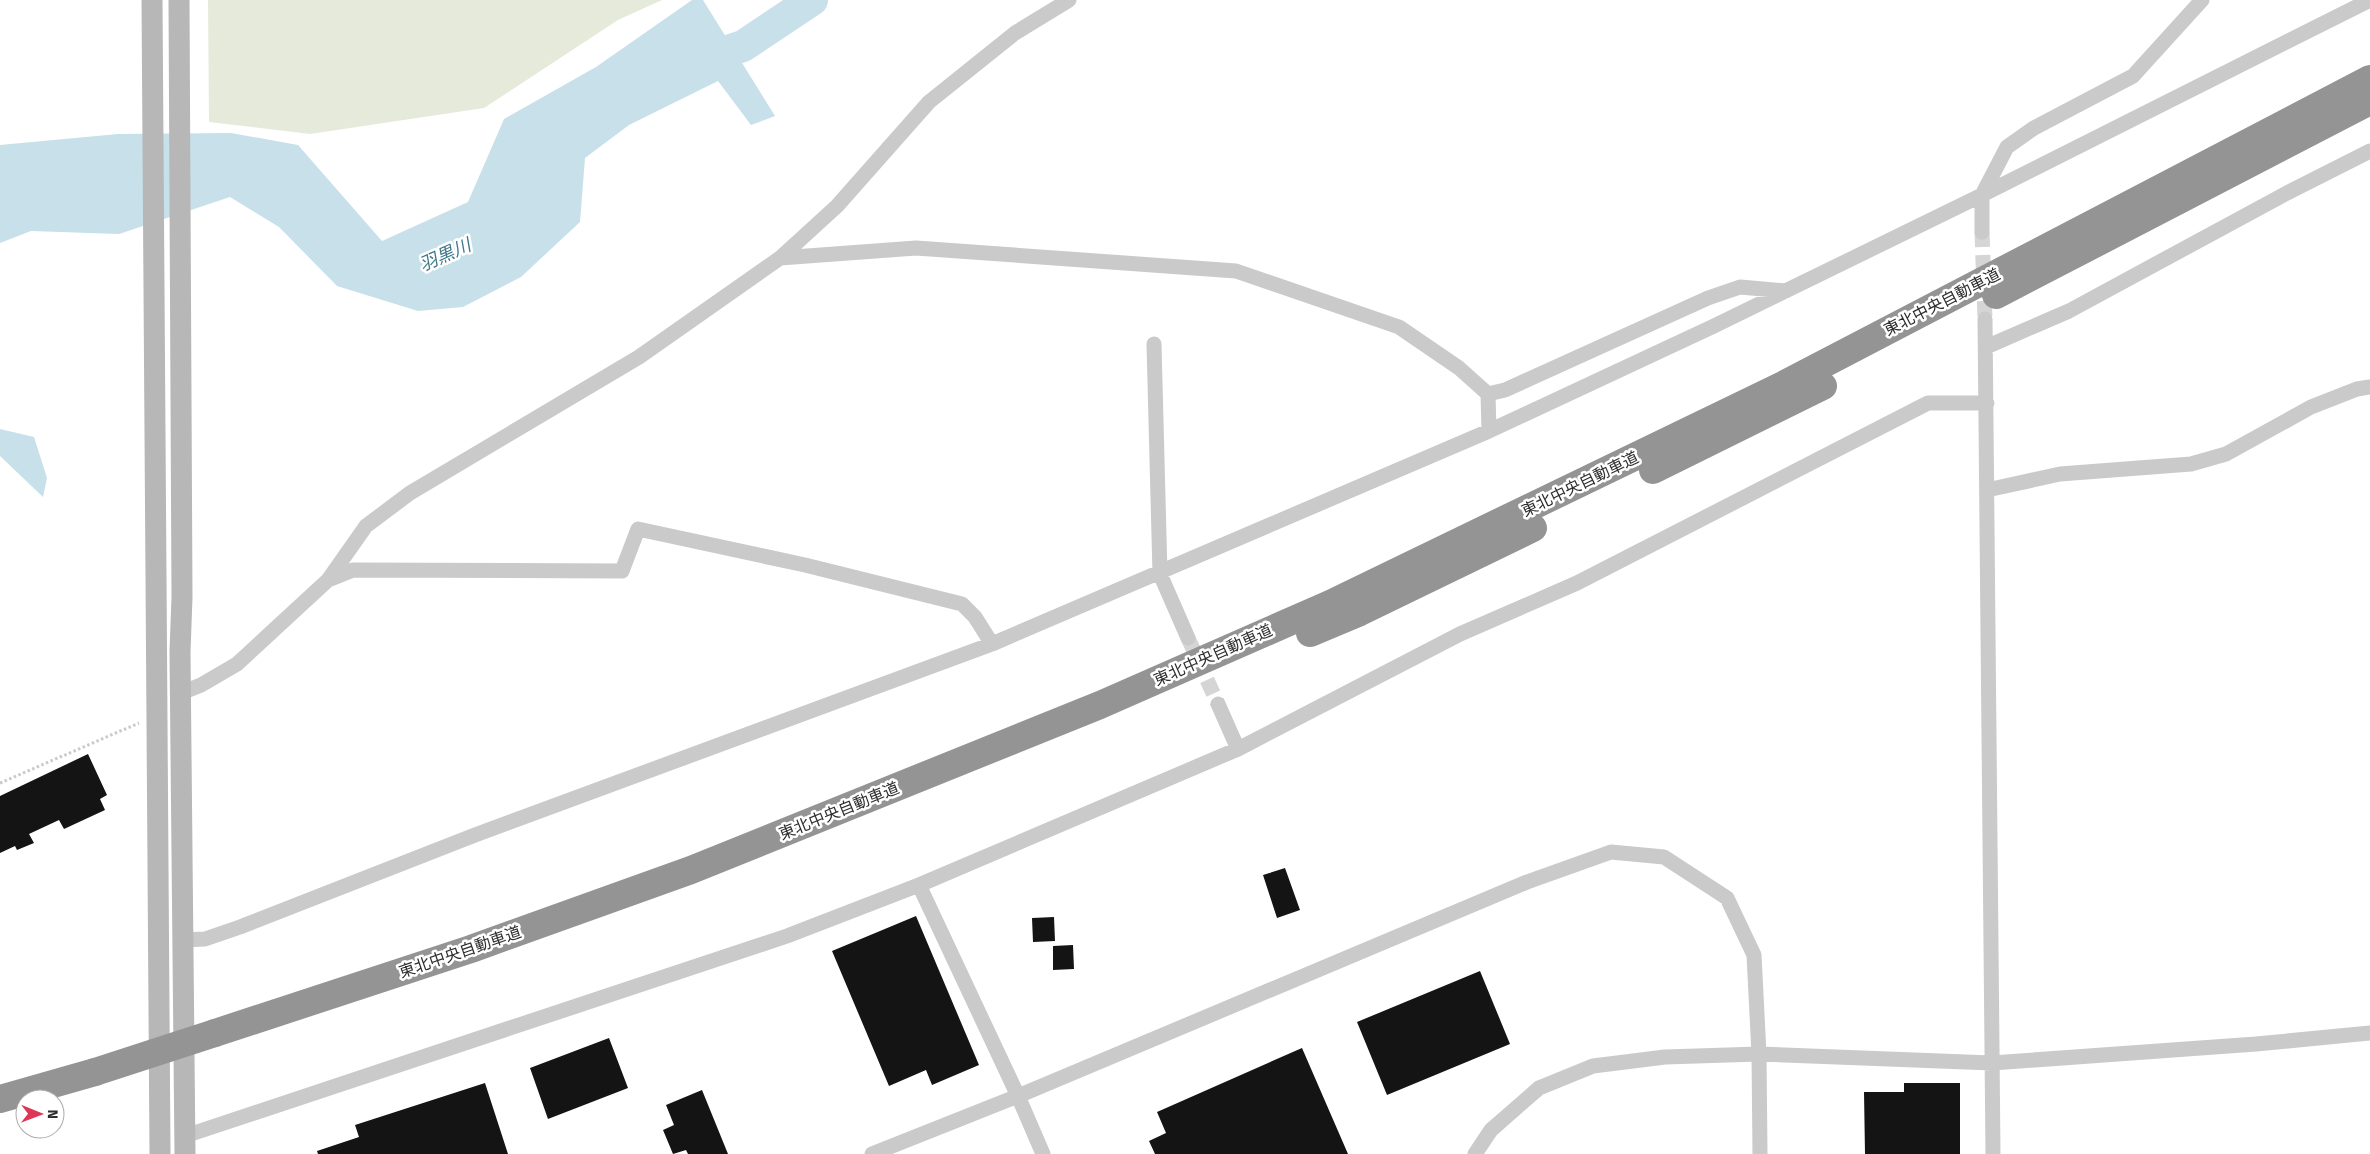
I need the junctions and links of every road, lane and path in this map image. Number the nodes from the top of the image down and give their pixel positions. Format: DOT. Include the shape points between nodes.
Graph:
graph roads {
  1 [pos="152,0"];
  2 [pos="179,0"];
  3 [pos="1069,0"];
  4 [pos="2202,0"];
  5 [pos="2370,0"];
  6 [pos="2370,79"];
  7 [pos="2370,102"];
  8 [pos="2370,151"];
  9 [pos="1982,195"];
  10 [pos="1982,232"];
  11 [pos="780,258"];
  12 [pos="1786,291"];
  13 [pos="1985,320"];
  14 [pos="1154,344"];
  15 [pos="1986,347"];
  16 [pos="2370,387"];
  17 [pos="1488,394"];
  18 [pos="1986,403"];
  19 [pos="1489,431"];
  20 [pos="1987,490"];
  21 [pos="1160,574"];
  22 [pos="328,580"];
  23 [pos="1188,638"];
  24 [pos="992,644"];
  25 [pos="181,693"];
  26 [pos="1218,704"];
  27 [pos="157,709"];
  28 [pos="1238,749"];
  29 [pos="0,783"];
  30 [pos="919,885"];
  31 [pos="183,940"];
  32 [pos="2370,1033"];
  33 [pos="215,1042"];
  34 [pos="1759,1054"];
  35 [pos="1992,1063"];
  36 [pos="95,1081"];
  37 [pos="65,1096"];
  38 [pos="1018,1096"];
  39 [pos="0,1099"];
  40 [pos="15,1112"];
  41 [pos="0,1116"];
  42 [pos="185,1145"];
  43 [pos="160,1154"];
  44 [pos="872,1154"];
  45 [pos="1043,1154"];
  46 [pos="1475,1154"];
  47 [pos="1760,1154"];
  48 [pos="1993,1154"];
  1 -- 27 [label="street"];
  2 -- 25 [label="street"];
  3 -- 11 [label="street" via="1016,33 929,102 837,206"];
  4 -- 9 [label="street" via="2133,76 2034,128 2007,148"];
  5 -- 9 [label="street"];
  6 -- 33 [label="highway, 東北中央自動車道" via="1785,384 1330,604 1100,705 691,870"];
  7 -- 33 [label="highway, 東北中央自動車道" via="1780,408 1360,612 924,797 680,892 477,966"];
  8 -- 15 [label="street" via="2276,198 2069,311"];
  9 -- 10 [label="street"];
  9 -- 12 [label="street"];
  11 -- 17 [label="street" via="916,248 1236,271 1399,327 1459,368"];
  11 -- 22 [label="street" via="640,357 410,493 366,526"];
  12 -- 17 [label="street" via="1740,287 1708,298 1506,390"];
  12 -- 19 [label="street"];
  13 -- 15 [label="street"];
  14 -- 21 [label="street"];
  15 -- 18 [label="street"];
  16 -- 20 [label="street" via="2311,407 2226,454 2191,464 2060,474"];
  17 -- 19 [label="street"];
  18 -- 20 [label="street"];
  18 -- 28 [label="street" via="1928,404 1577,583 1460,634"];
  19 -- 21 [label="street"];
  20 -- 35 [label="street"];
  21 -- 23 [label="street"];
  21 -- 24 [label="street"];
  22 -- 24 [label="street" via="353,570 622,572 638,529 956,602 975,617"];
  22 -- 25 [label="street" via="237,664"];
  24 -- 31 [label="street" via="475,835 240,927 205,939"];
  25 -- 31 [label="street"];
  26 -- 28 [label="street"];
  27 -- 29 [label="path" via="138,723"];
  27 -- 43 [label="street"];
  28 -- 30 [label="street"];
  30 -- 38 [label="street"];
  30 -- 42 [label="street" via="787,936"];
  31 -- 42 [label="street"];
  32 -- 35 [label="street"];
  33 -- 36 [label="highway, 東北中央自動車道, bridge"];
  34 -- 35 [label="street"];
  34 -- 38 [label="street" via="1754,955 1727,898 1664,857 1611,852 1527,882"];
  34 -- 46 [label="street" via="1665,1057 1593,1066 1539,1088 1491,1130"];
  34 -- 47 [label="street"];
  35 -- 48 [label="street"];
  36 -- 37 [label="highway, 東北中央自動車道"];
  36 -- 39 [label="highway, 東北中央自動車道"];
  38 -- 44 [label="street"];
  38 -- 45 [label="street"];
  40 -- 41 [label="highway"];
}
